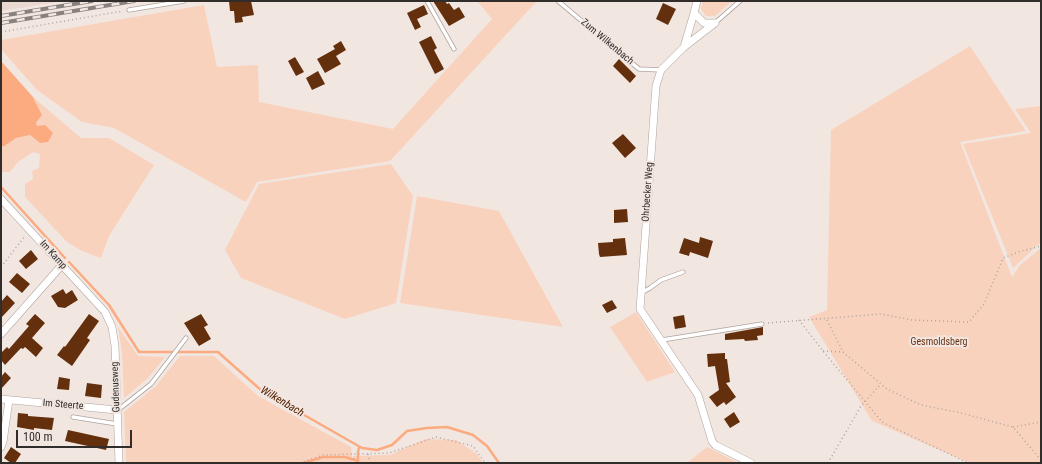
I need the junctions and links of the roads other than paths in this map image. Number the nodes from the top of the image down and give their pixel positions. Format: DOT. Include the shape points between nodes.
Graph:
graph roads {
  1 [pos="184,1"];
  2 [pos="427,1"];
  3 [pos="558,1"];
  4 [pos="697,1"];
  5 [pos="740,1"];
  6 [pos="129,10"];
  7 [pos="694,13"];
  8 [pos="716,23"];
  9 [pos="684,47"];
  10 [pos="454,49"];
  11 [pos="661,70"];
  12 [pos="1,199"];
  13 [pos="62,265"];
  14 [pos="683,272"];
  15 [pos="642,292"];
  16 [pos="105,312"];
  17 [pos="762,324"];
  18 [pos="1,334"];
  19 [pos="186,338"];
  20 [pos="661,341"];
  21 [pos="1,399"];
  22 [pos="9,400"];
  23 [pos="117,410"];
  24 [pos="73,417"];
  25 [pos="117,424"];
  26 [pos="1,447"];
  27 [pos="119,463"];
  28 [pos="751,463"];
  1 -- 6 [label="lane"];
  2 -- 10 [label="lane"];
  3 -- 11 [label="lane, Zum Wilkenbach" via="639,69"];
  4 -- 7 [label="street, Ohrbecker Weg"];
  5 -- 8 [label="lane"];
  7 -- 8 [label="street" via="704,23"];
  7 -- 9 [label="street, Ohrbecker Weg"];
  8 -- 9 [label="street, Ohrbecker Weg"];
  9 -- 11 [label="street, Ohrbecker Weg"];
  11 -- 15 [label="street, Ohrbecker Weg" via="654,99"];
  12 -- 13 [label="street, Im Kamp"];
  13 -- 16 [label="street, Im Kamp"];
  13 -- 18 [label="street"];
  14 -- 15 [label="lane" via="661,280"];
  15 -- 20 [label="street, Ohrbecker Weg" via="640,309"];
  16 -- 23 [label="street, Gudenusweg" via="112,327 115,346"];
  17 -- 20 [label="lane"];
  19 -- 23 [label="lane" via="151,384"];
  20 -- 28 [label="street, Ohrbecker Weg" via="698,395 712,441 715,445"];
  21 -- 22 [label="street, Im Steerte"];
  22 -- 23 [label="street, Im Steerte"];
  22 -- 26 [label="street"];
  23 -- 25 [label="street, Gudenusweg"];
  24 -- 25 [label="lane"];
  25 -- 27 [label="street, Gudenusweg"];
}
